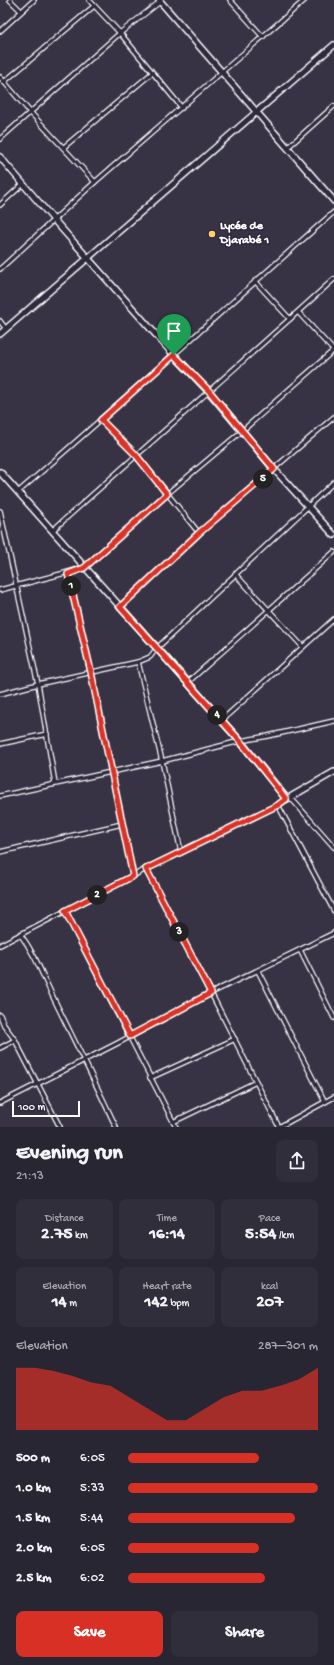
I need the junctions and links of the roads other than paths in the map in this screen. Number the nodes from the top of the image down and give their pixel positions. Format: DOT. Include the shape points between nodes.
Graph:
graph roads {
  1 [pos="10,0"];
  2 [pos="34,0"];
  3 [pos="89,0"];
  4 [pos="160,0"];
  5 [pos="231,0"];
  6 [pos="305,0"];
  7 [pos="94,6"];
  8 [pos="21,11"];
  9 [pos="0,31"];
  10 [pos="120,34"];
  11 [pos="263,37"];
  12 [pos="334,45"];
  13 [pos="152,73"];
  14 [pos="222,73"];
  15 [pos="0,77"];
  16 [pos="4,82"];
  17 [pos="334,106"];
  18 [pos="182,108"];
  19 [pos="30,112"];
  20 [pos="256,113"];
  21 [pos="0,139"];
  22 [pos="64,147"];
  23 [pos="287,148"];
  24 [pos="0,157"];
  25 [pos="96,182"];
  26 [pos="23,184"];
  27 [pos="334,201"];
  28 [pos="0,204"];
  29 [pos="334,212"];
  30 [pos="54,220"];
  31 [pos="89,258"];
  32 [pos="0,269"];
  33 [pos="334,279"];
  34 [pos="255,281"];
  35 [pos="298,312"];
  36 [pos="290,319"];
  37 [pos="0,321"];
  38 [pos="6,329"];
  39 [pos="0,334"];
  40 [pos="334,351"];
  41 [pos="174,355"];
  42 [pos="210,392"];
  43 [pos="334,416"];
  44 [pos="101,420"];
  45 [pos="242,431"];
  46 [pos="136,455"];
  47 [pos="274,469"];
  48 [pos="0,472"];
  49 [pos="334,482"];
  50 [pos="18,492"];
  51 [pos="167,494"];
  52 [pos="308,506"];
  53 [pos="0,511"];
  54 [pos="53,530"];
  55 [pos="199,533"];
  56 [pos="334,535"];
  57 [pos="334,552"];
  58 [pos="84,568"];
  59 [pos="68,574"];
  60 [pos="235,574"];
  61 [pos="16,587"];
  62 [pos="0,590"];
  63 [pos="120,607"];
  64 [pos="268,610"];
  65 [pos="334,619"];
  66 [pos="302,647"];
  67 [pos="157,648"];
  68 [pos="138,662"];
  69 [pos="91,672"];
  70 [pos="187,683"];
  71 [pos="38,684"];
  72 [pos="0,694"];
  73 [pos="222,720"];
  74 [pos="334,721"];
  75 [pos="47,734"];
  76 [pos="240,741"];
  77 [pos="0,744"];
  78 [pos="162,761"];
  79 [pos="112,771"];
  80 [pos="334,772"];
  81 [pos="56,783"];
  82 [pos="0,796"];
  83 [pos="288,798"];
  84 [pos="278,805"];
  85 [pos="122,824"];
  86 [pos="334,847"];
  87 [pos="0,852"];
  88 [pos="181,852"];
  89 [pos="146,869"];
  90 [pos="133,876"];
  91 [pos="65,911"];
  92 [pos="334,911"];
  93 [pos="334,933"];
  94 [pos="20,934"];
  95 [pos="0,945"];
  96 [pos="300,950"];
  97 [pos="258,971"];
  98 [pos="211,993"];
  99 [pos="0,1015"];
  100 [pos="334,1018"];
  101 [pos="130,1036"];
  102 [pos="235,1039"];
  103 [pos="15,1040"];
  104 [pos="0,1048"];
  105 [pos="84,1060"];
  106 [pos="150,1078"];
  107 [pos="256,1082"];
  108 [pos="38,1084"];
  109 [pos="334,1097"];
  110 [pos="325,1102"];
  111 [pos="0,1103"];
  112 [pos="174,1122"];
  113 [pos="60,1127"];
  114 [pos="116,1127"];
  115 [pos="176,1127"];
  116 [pos="279,1127"];
  1 -- 8 [label="street"];
  2 -- 8 [label="street"];
  3 -- 7 [label="street"];
  4 -- 10 [label="street"];
  4 -- 14 [label="street"];
  5 -- 11 [label="street"];
  6 -- 11 [label="street"];
  7 -- 10 [label="street"];
  7 -- 16 [label="street"];
  8 -- 9 [label="street"];
  10 -- 13 [label="street"];
  10 -- 19 [label="street"];
  11 -- 14 [label="street"];
  12 -- 20 [label="street"];
  13 -- 18 [label="street"];
  13 -- 22 [label="street"];
  14 -- 18 [label="street"];
  14 -- 20 [label="street"];
  15 -- 16 [label="street"];
  16 -- 19 [label="street"];
  17 -- 23 [label="street"];
  18 -- 25 [label="street"];
  19 -- 21 [label="street"];
  19 -- 22 [label="street"];
  20 -- 23 [label="street"];
  20 -- 31 [label="street"];
  22 -- 25 [label="street"];
  23 -- 27 [label="street"];
  24 -- 26 [label="street"];
  25 -- 30 [label="street"];
  26 -- 28 [label="street"];
  26 -- 30 [label="street"];
  29 -- 34 [label="street"];
  30 -- 31 [label="street"];
  30 -- 32 [label="street"];
  31 -- 38 [label="street"];
  31 -- 41 [label="street"];
  33 -- 35 [label="street"];
  34 -- 36 [label="street"];
  34 -- 41 [label="street"];
  35 -- 36 [label="street"];
  35 -- 40 [label="street"];
  36 -- 42 [label="street"];
  37 -- 38 [label="street"];
  38 -- 39 [label="street"];
  40 -- 45 [label="street"];
  41 -- 42 [label="street"];
  41 -- 44 [label="street"];
  42 -- 45 [label="street"];
  42 -- 46 [label="street"];
  43 -- 47 [label="street"];
  44 -- 46 [label="street"];
  44 -- 50 [label="street"];
  45 -- 47 [label="street"];
  45 -- 51 [label="street"];
  46 -- 51 [label="street"];
  46 -- 54 [label="street"];
  47 -- 52 [label="street"];
  47 -- 55 [label="street"];
  48 -- 50 [label="street"];
  49 -- 52 [label="street"];
  50 -- 54 [label="street"];
  51 -- 55 [label="street"];
  51 -- 58 [label="street"];
  52 -- 56 [label="street"];
  52 -- 60 [label="street"];
  53 -- 61 [label="street"];
  54 -- 58 [label="street"];
  55 -- 63 [label="street"];
  57 -- 64 [label="street"];
  58 -- 59 [label="street"];
  58 -- 63 [label="street"];
  59 -- 61 [label="street"];
  59 -- 69 [label="street"];
  60 -- 64 [label="street"];
  60 -- 67 [label="street"];
  61 -- 62 [label="street"];
  61 -- 71 [label="street"];
  63 -- 67 [label="street"];
  64 -- 66 [label="street"];
  64 -- 70 [label="street"];
  65 -- 66 [label="street"];
  66 -- 73 [label="street"];
  67 -- 68 [label="street" via="150,658"];
  67 -- 70 [label="street"];
  68 -- 69 [label="street"];
  68 -- 78 [label="street"];
  69 -- 71 [label="street"];
  69 -- 79 [label="street"];
  70 -- 73 [label="street"];
  71 -- 72 [label="street"];
  71 -- 75 [label="street"];
  73 -- 76 [label="street"];
  74 -- 76 [label="street"];
  75 -- 77 [label="street"];
  75 -- 81 [label="street"];
  76 -- 78 [label="street"];
  76 -- 83 [label="street"];
  78 -- 79 [label="street"];
  78 -- 88 [label="street"];
  79 -- 81 [label="street"];
  79 -- 85 [label="street"];
  80 -- 83 [label="street"];
  81 -- 82 [label="street"];
  83 -- 84 [label="street"];
  83 -- 86 [label="street"];
  84 -- 88 [label="street"];
  84 -- 92 [label="street"];
  85 -- 87 [label="street"];
  85 -- 90 [label="street"];
  88 -- 89 [label="street"];
  89 -- 90 [label="street"];
  89 -- 98 [label="street"];
  90 -- 91 [label="street"];
  91 -- 94 [label="street"];
  91 -- 101 [label="street"];
  93 -- 96 [label="street"];
  94 -- 95 [label="street"];
  94 -- 105 [label="street" via="32,949"];
  96 -- 97 [label="street"];
  96 -- 100 [label="street"];
  97 -- 98 [label="street"];
  97 -- 110 [label="street"];
  98 -- 101 [label="street"];
  98 -- 102 [label="street"];
  99 -- 103 [label="street"];
  101 -- 105 [label="street"];
  101 -- 106 [label="street"];
  102 -- 106 [label="street"];
  102 -- 107 [label="street"];
  103 -- 104 [label="street"];
  103 -- 108 [label="street"];
  105 -- 108 [label="street"];
  105 -- 114 [label="street"];
  106 -- 112 [label="street"];
  107 -- 112 [label="street"];
  107 -- 116 [label="street"];
  108 -- 111 [label="street"];
  108 -- 113 [label="street"];
  109 -- 110 [label="street"];
  110 -- 116 [label="street"];
  112 -- 115 [label="street"];
}
